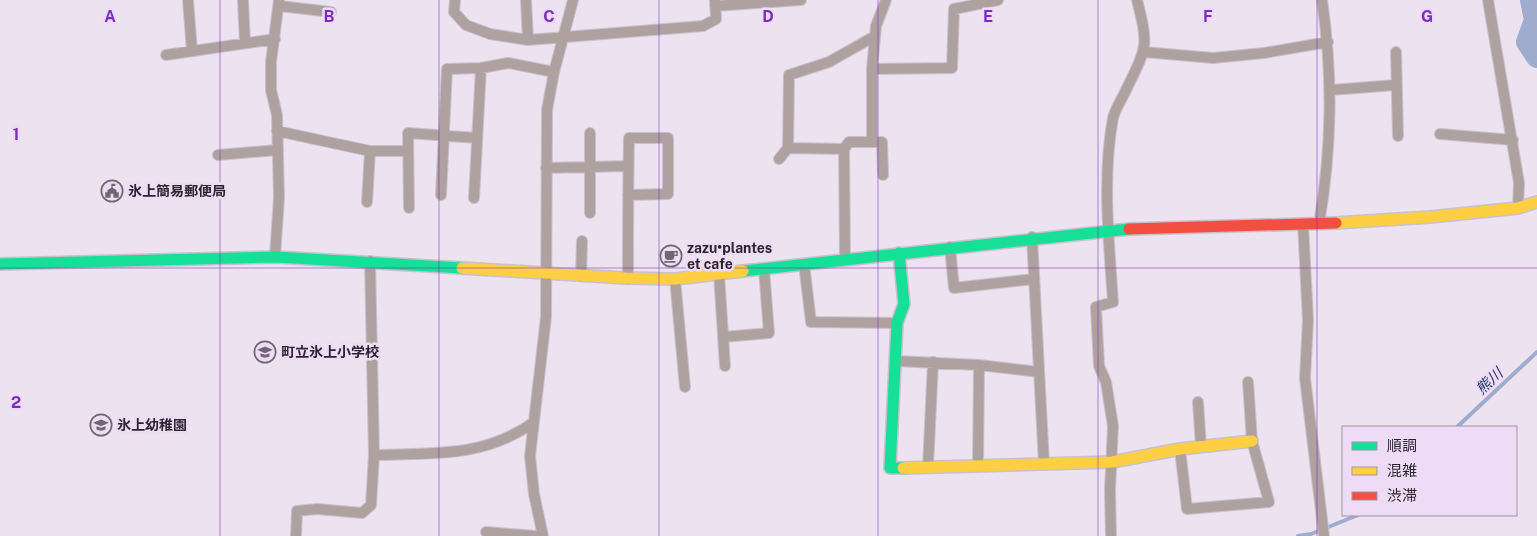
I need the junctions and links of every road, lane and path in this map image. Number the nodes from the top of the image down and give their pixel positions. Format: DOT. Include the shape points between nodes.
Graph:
graph roads {
  1 [pos="188,0"];
  2 [pos="242,0"];
  3 [pos="455,0"];
  4 [pos="526,0"];
  5 [pos="573,0"];
  6 [pos="801,0"];
  7 [pos="886,0"];
  8 [pos="998,0"];
  9 [pos="1137,0"];
  10 [pos="1322,0"];
  11 [pos="1488,0"];
  12 [pos="780,1"];
  13 [pos="279,3"];
  14 [pos="715,3"];
  15 [pos="953,4"];
  16 [pos="309,5"];
  17 [pos="331,12"];
  18 [pos="565,36"];
  19 [pos="875,36"];
  20 [pos="275,39"];
  21 [pos="528,40"];
  22 [pos="1328,42"];
  23 [pos="245,43"];
  24 [pos="192,52"];
  25 [pos="1144,52"];
  26 [pos="1396,52"];
  27 [pos="166,55"];
  28 [pos="481,68"];
  29 [pos="872,69"];
  30 [pos="554,72"];
  31 [pos="1396,85"];
  32 [pos="1331,90"];
  33 [pos="277,131"];
  34 [pos="590,133"];
  35 [pos="1440,134"];
  36 [pos="443,135"];
  37 [pos="1398,136"];
  38 [pos="477,138"];
  39 [pos="1513,140"];
  40 [pos="872,142"];
  41 [pos="788,148"];
  42 [pos="844,149"];
  43 [pos="277,150"];
  44 [pos="370,151"];
  45 [pos="408,151"];
  46 [pos="218,154"];
  47 [pos="779,159"];
  48 [pos="628,166"];
  49 [pos="590,167"];
  50 [pos="546,168"];
  51 [pos="884,175"];
  52 [pos="440,194"];
  53 [pos="628,195"];
  54 [pos="474,198"];
  55 [pos="367,202"];
  56 [pos="1534,203"];
  57 [pos="409,208"];
  58 [pos="1518,208"];
  59 [pos="590,213"];
  60 [pos="1303,224"];
  61 [pos="1320,224"];
  62 [pos="1108,230"];
  63 [pos="1032,237"];
  64 [pos="582,242"];
  65 [pos="950,247"];
  66 [pos="898,253"];
  67 [pos="275,256"];
  68 [pos="845,259"];
  69 [pos="370,261"];
  70 [pos="0,264"];
  71 [pos="804,264"];
  72 [pos="764,269"];
  73 [pos="547,273"];
  74 [pos="719,274"];
  75 [pos="581,276"];
  76 [pos="628,279"];
  77 [pos="675,279"];
  78 [pos="1033,279"];
  79 [pos="897,323"];
  80 [pos="723,337"];
  81 [pos="896,361"];
  82 [pos="933,362"];
  83 [pos="979,365"];
  84 [pos="725,366"];
  85 [pos="1039,372"];
  86 [pos="1248,382"];
  87 [pos="685,387"];
  88 [pos="1198,402"];
  89 [pos="534,422"];
  90 [pos="1252,441"];
  91 [pos="1201,447"];
  92 [pos="1180,449"];
  93 [pos="374,455"];
  94 [pos="1112,462"];
  95 [pos="1044,464"];
  96 [pos="978,466"];
  97 [pos="928,467"];
  98 [pos="486,532"];
  99 [pos="1323,532"];
  100 [pos="506,535"];
  101 [pos="296,536"];
  102 [pos="536,536"];
  103 [pos="543,536"];
  104 [pos="1111,536"];
  1 -- 24 [label="street"];
  2 -- 23 [label="street"];
  3 -- 21 [label="street" via="454,12 466,25 490,34"];
  4 -- 21 [label="street"];
  5 -- 18 [label="street"];
  6 -- 12 [label="street"];
  7 -- 19 [label="street"];
  8 -- 15 [label="street"];
  9 -- 25 [label="street" via="1146,36"];
  10 -- 22 [label="street"];
  11 -- 39 [label="street"];
  12 -- 14 [label="street"];
  13 -- 16 [label="street"];
  13 -- 20 [label="street"];
  14 -- 18 [label="street" via="716,19 703,26"];
  15 -- 29 [label="street" via="952,68"];
  16 -- 17 [label="street"];
  18 -- 21 [label="street"];
  18 -- 30 [label="street"];
  19 -- 29 [label="street"];
  19 -- 41 [label="street" via="829,62 789,75"];
  20 -- 23 [label="street"];
  20 -- 33 [label="street" via="271,62"];
  22 -- 25 [label="street" via="1213,58"];
  22 -- 32 [label="street"];
  23 -- 24 [label="street"];
  24 -- 27 [label="street"];
  25 -- 62 [label="street" via="1114,116 1109,155"];
  26 -- 31 [label="street"];
  28 -- 30 [label="street" via="508,64"];
  28 -- 36 [label="street" via="447,69"];
  28 -- 38 [label="street"];
  29 -- 40 [label="street"];
  30 -- 50 [label="street" via="548,110"];
  31 -- 32 [label="street"];
  31 -- 37 [label="street"];
  32 -- 61 [label="street"];
  33 -- 43 [label="street"];
  33 -- 44 [label="street"];
  34 -- 49 [label="street"];
  35 -- 39 [label="street"];
  36 -- 38 [label="street"];
  36 -- 45 [label="street" via="408,133"];
  36 -- 52 [label="street"];
  38 -- 54 [label="street"];
  39 -- 58 [label="street" via="1520,183"];
  40 -- 42 [label="street" via="849,142"];
  40 -- 51 [label="street" via="882,142"];
  41 -- 42 [label="street"];
  41 -- 47 [label="street"];
  42 -- 68 [label="street"];
  43 -- 46 [label="street"];
  43 -- 67 [label="street" via="280,198"];
  44 -- 45 [label="street"];
  44 -- 55 [label="street"];
  45 -- 57 [label="street"];
  48 -- 49 [label="street"];
  48 -- 53 [label="street"];
  48 -- 53 [label="street" via="629,138 668,138 668,194"];
  49 -- 50 [label="street"];
  49 -- 59 [label="street"];
  50 -- 73 [label="street"];
  53 -- 76 [label="street"];
  56 -- 58 [label="street"];
  58 -- 61 [label="street"];
  60 -- 61 [label="street"];
  60 -- 62 [label="street"];
  60 -- 99 [label="street" via="1308,320 1304,378"];
  62 -- 63 [label="street"];
  62 -- 94 [label="street" via="1113,302 1096,307 1099,366 1106,382 1113,426"];
  63 -- 65 [label="street"];
  63 -- 78 [label="street"];
  64 -- 75 [label="street"];
  65 -- 66 [label="street"];
  65 -- 78 [label="street" via="954,288"];
  66 -- 68 [label="street"];
  66 -- 79 [label="street" via="904,304"];
  67 -- 69 [label="street"];
  67 -- 70 [label="street"];
  68 -- 71 [label="street"];
  69 -- 73 [label="street"];
  69 -- 93 [label="street"];
  71 -- 72 [label="street"];
  71 -- 79 [label="street" via="811,322"];
  72 -- 74 [label="street"];
  72 -- 80 [label="street" via="769,333"];
  73 -- 75 [label="street"];
  73 -- 89 [label="street" via="546,317"];
  74 -- 77 [label="street"];
  74 -- 80 [label="street"];
  75 -- 76 [label="street"];
  76 -- 77 [label="street"];
  77 -- 87 [label="street"];
  78 -- 85 [label="street"];
  79 -- 81 [label="street"];
  80 -- 84 [label="street"];
  81 -- 82 [label="street"];
  81 -- 97 [label="street" via="890,468"];
  82 -- 83 [label="street"];
  82 -- 97 [label="street"];
  83 -- 85 [label="street"];
  83 -- 96 [label="street"];
  85 -- 95 [label="street"];
  86 -- 90 [label="street"];
  88 -- 91 [label="street"];
  89 -- 93 [label="street" via="496,444 475,449 453,453"];
  89 -- 103 [label="street" via="530,456"];
  90 -- 91 [label="street"];
  90 -- 92 [label="street" via="1269,502 1187,509"];
  91 -- 92 [label="street"];
  92 -- 94 [label="street"];
  93 -- 101 [label="street" via="371,505 362,513 297,510"];
  94 -- 95 [label="street"];
  94 -- 104 [label="street"];
  95 -- 96 [label="street"];
  96 -- 97 [label="street"];
  98 -- 100 [label="street"];
  100 -- 102 [label="street"];
}
